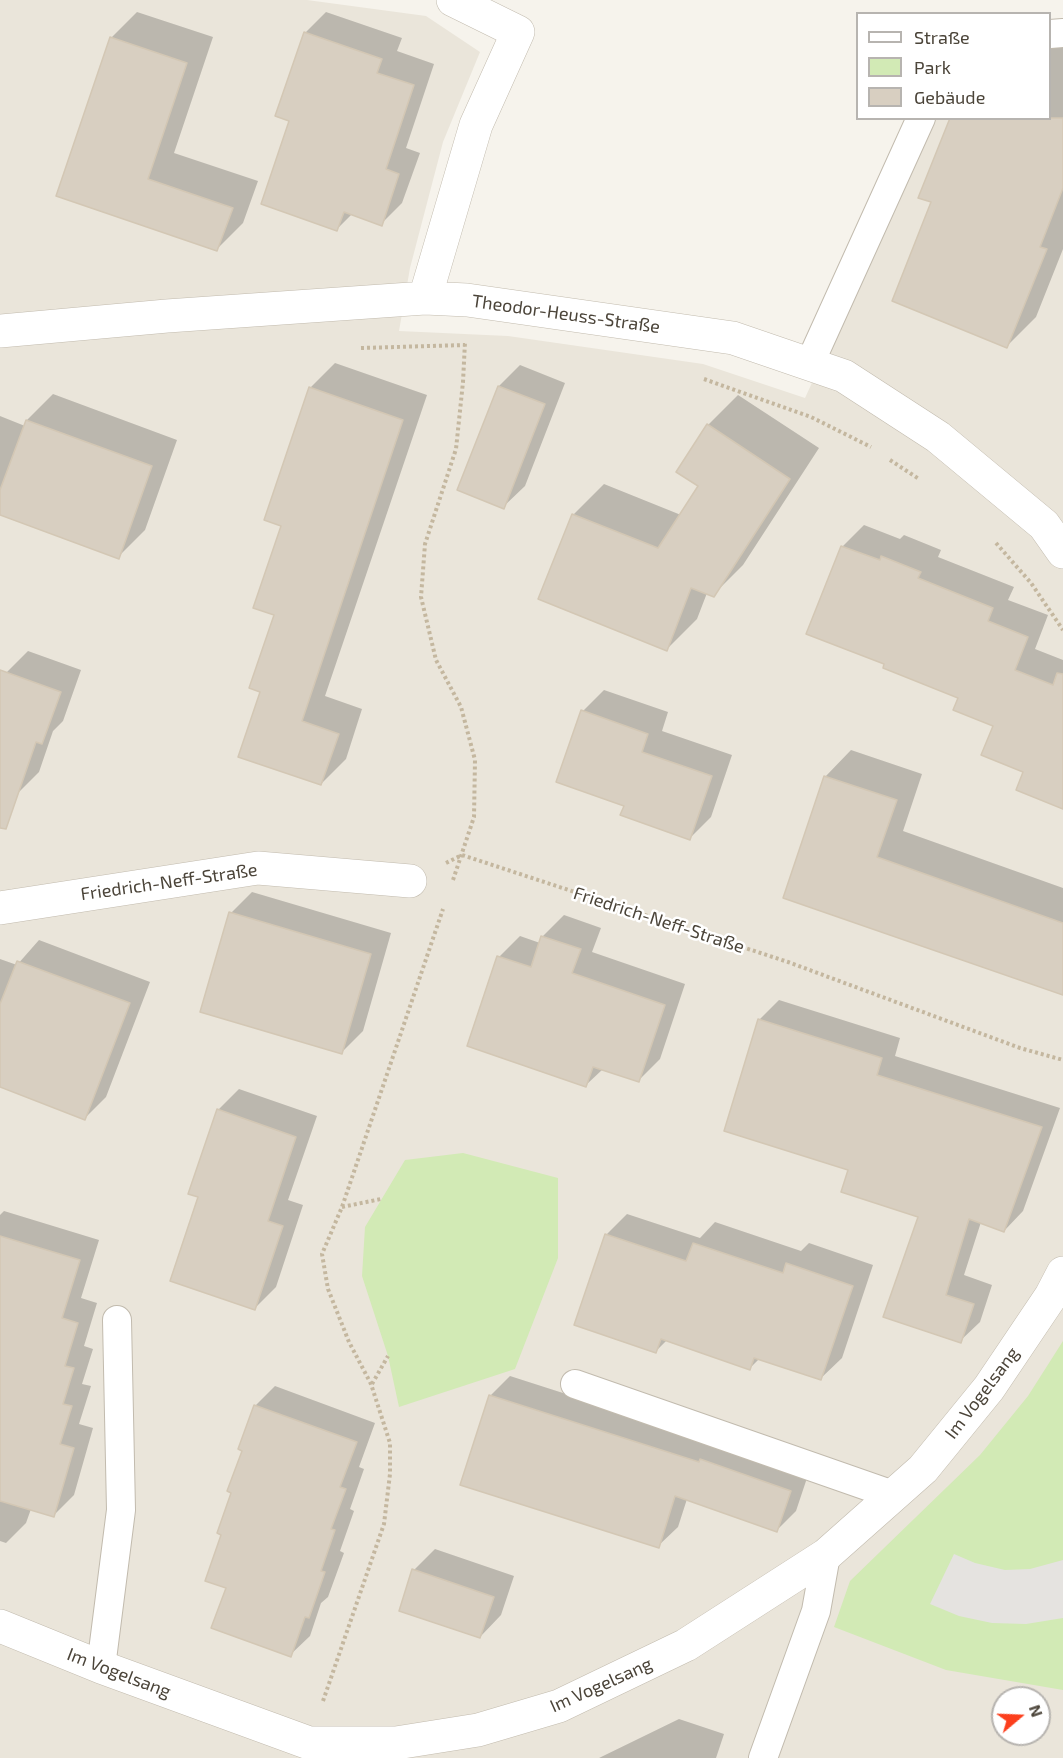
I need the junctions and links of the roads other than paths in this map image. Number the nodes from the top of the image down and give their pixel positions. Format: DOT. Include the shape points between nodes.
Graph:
graph roads {
  1 [pos="453,0"];
  2 [pos="920,120"];
  3 [pos="425,298"];
  4 [pos="0,331"];
  5 [pos="809,364"];
  6 [pos="1063,552"];
  7 [pos="410,881"];
  8 [pos="0,908"];
  9 [pos="1063,1273"];
  10 [pos="117,1320"];
  11 [pos="575,1384"];
  12 [pos="893,1495"];
  13 [pos="826,1555"];
  14 [pos="0,1626"];
  15 [pos="101,1667"];
  16 [pos="763,1758"];
  1 -- 3 [label="street" via="519,32 476,125"];
  2 -- 5 [label="lane"];
  3 -- 4 [label="street, Theodor-Heuss-Straße"];
  3 -- 5 [label="street, Theodor-Heuss-Straße" via="467,300 732,338"];
  5 -- 6 [label="street, Theodor-Heuss-Straße" via="844,376 938,437 1044,525"];
  7 -- 8 [label="street, Friedrich-Neff-Straße" via="258,868"];
  9 -- 12 [label="street, Im Vogelsang" via="1052,1296 989,1388 923,1469"];
  10 -- 15 [label="lane" via="121,1510"];
  11 -- 12 [label="lane"];
  12 -- 13 [label="street, Im Vogelsang"];
  13 -- 15 [label="street, Im Vogelsang" via="686,1645 560,1706 478,1730 396,1743 309,1743"];
  13 -- 16 [label="lane" via="816,1611"];
  14 -- 15 [label="street, Im Vogelsang"];
}
